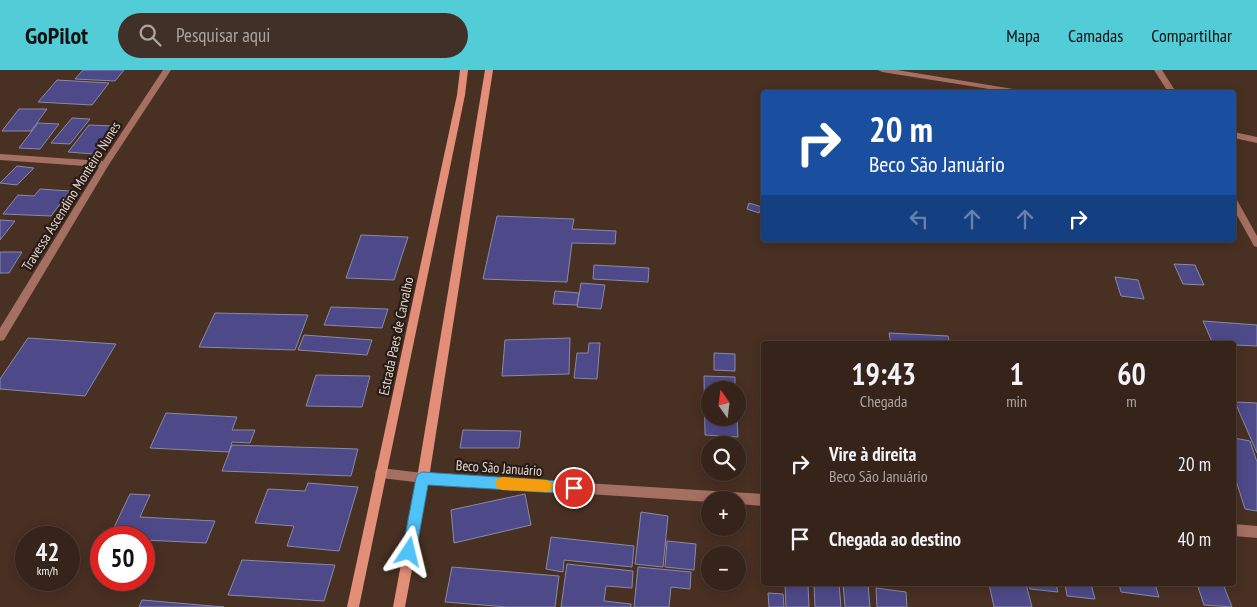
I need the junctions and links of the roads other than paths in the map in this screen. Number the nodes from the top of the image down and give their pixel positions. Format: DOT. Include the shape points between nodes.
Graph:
graph roads {
  1 [pos="167,70"];
  2 [pos="464,70"];
  3 [pos="489,70"];
  4 [pos="882,70"];
  5 [pos="1158,70"];
  6 [pos="1007,90"];
  7 [pos="1171,90"];
  8 [pos="1236,135"];
  9 [pos="1257,140"];
  10 [pos="0,157"];
  11 [pos="104,164"];
  12 [pos="1236,206"];
  13 [pos="1257,244"];
  14 [pos="0,337"];
  15 [pos="381,473"];
  16 [pos="422,478"];
  17 [pos="761,500"];
  18 [pos="1236,530"];
  19 [pos="1257,532"];
  20 [pos="353,607"];
  21 [pos="399,607"];
  1 -- 11 [label="street, Travessa Ascendino Monteiro Nunes"];
  2 -- 15 [label="main road, Estrada Paes de Carvalho"];
  3 -- 16 [label="main road"];
  4 -- 6 [label="street"];
  5 -- 7 [label="street"];
  8 -- 9 [label="street"];
  10 -- 11 [label="street"];
  11 -- 14 [label="street, Travessa Ascendino Monteiro Nunes"];
  12 -- 13 [label="street"];
  15 -- 16 [label="street, Beco São Januário"];
  15 -- 20 [label="main road, Estrada Paes de Carvalho"];
  16 -- 17 [label="street, Beco São Januário"];
  16 -- 21 [label="main road"];
  18 -- 19 [label="street"];
}
